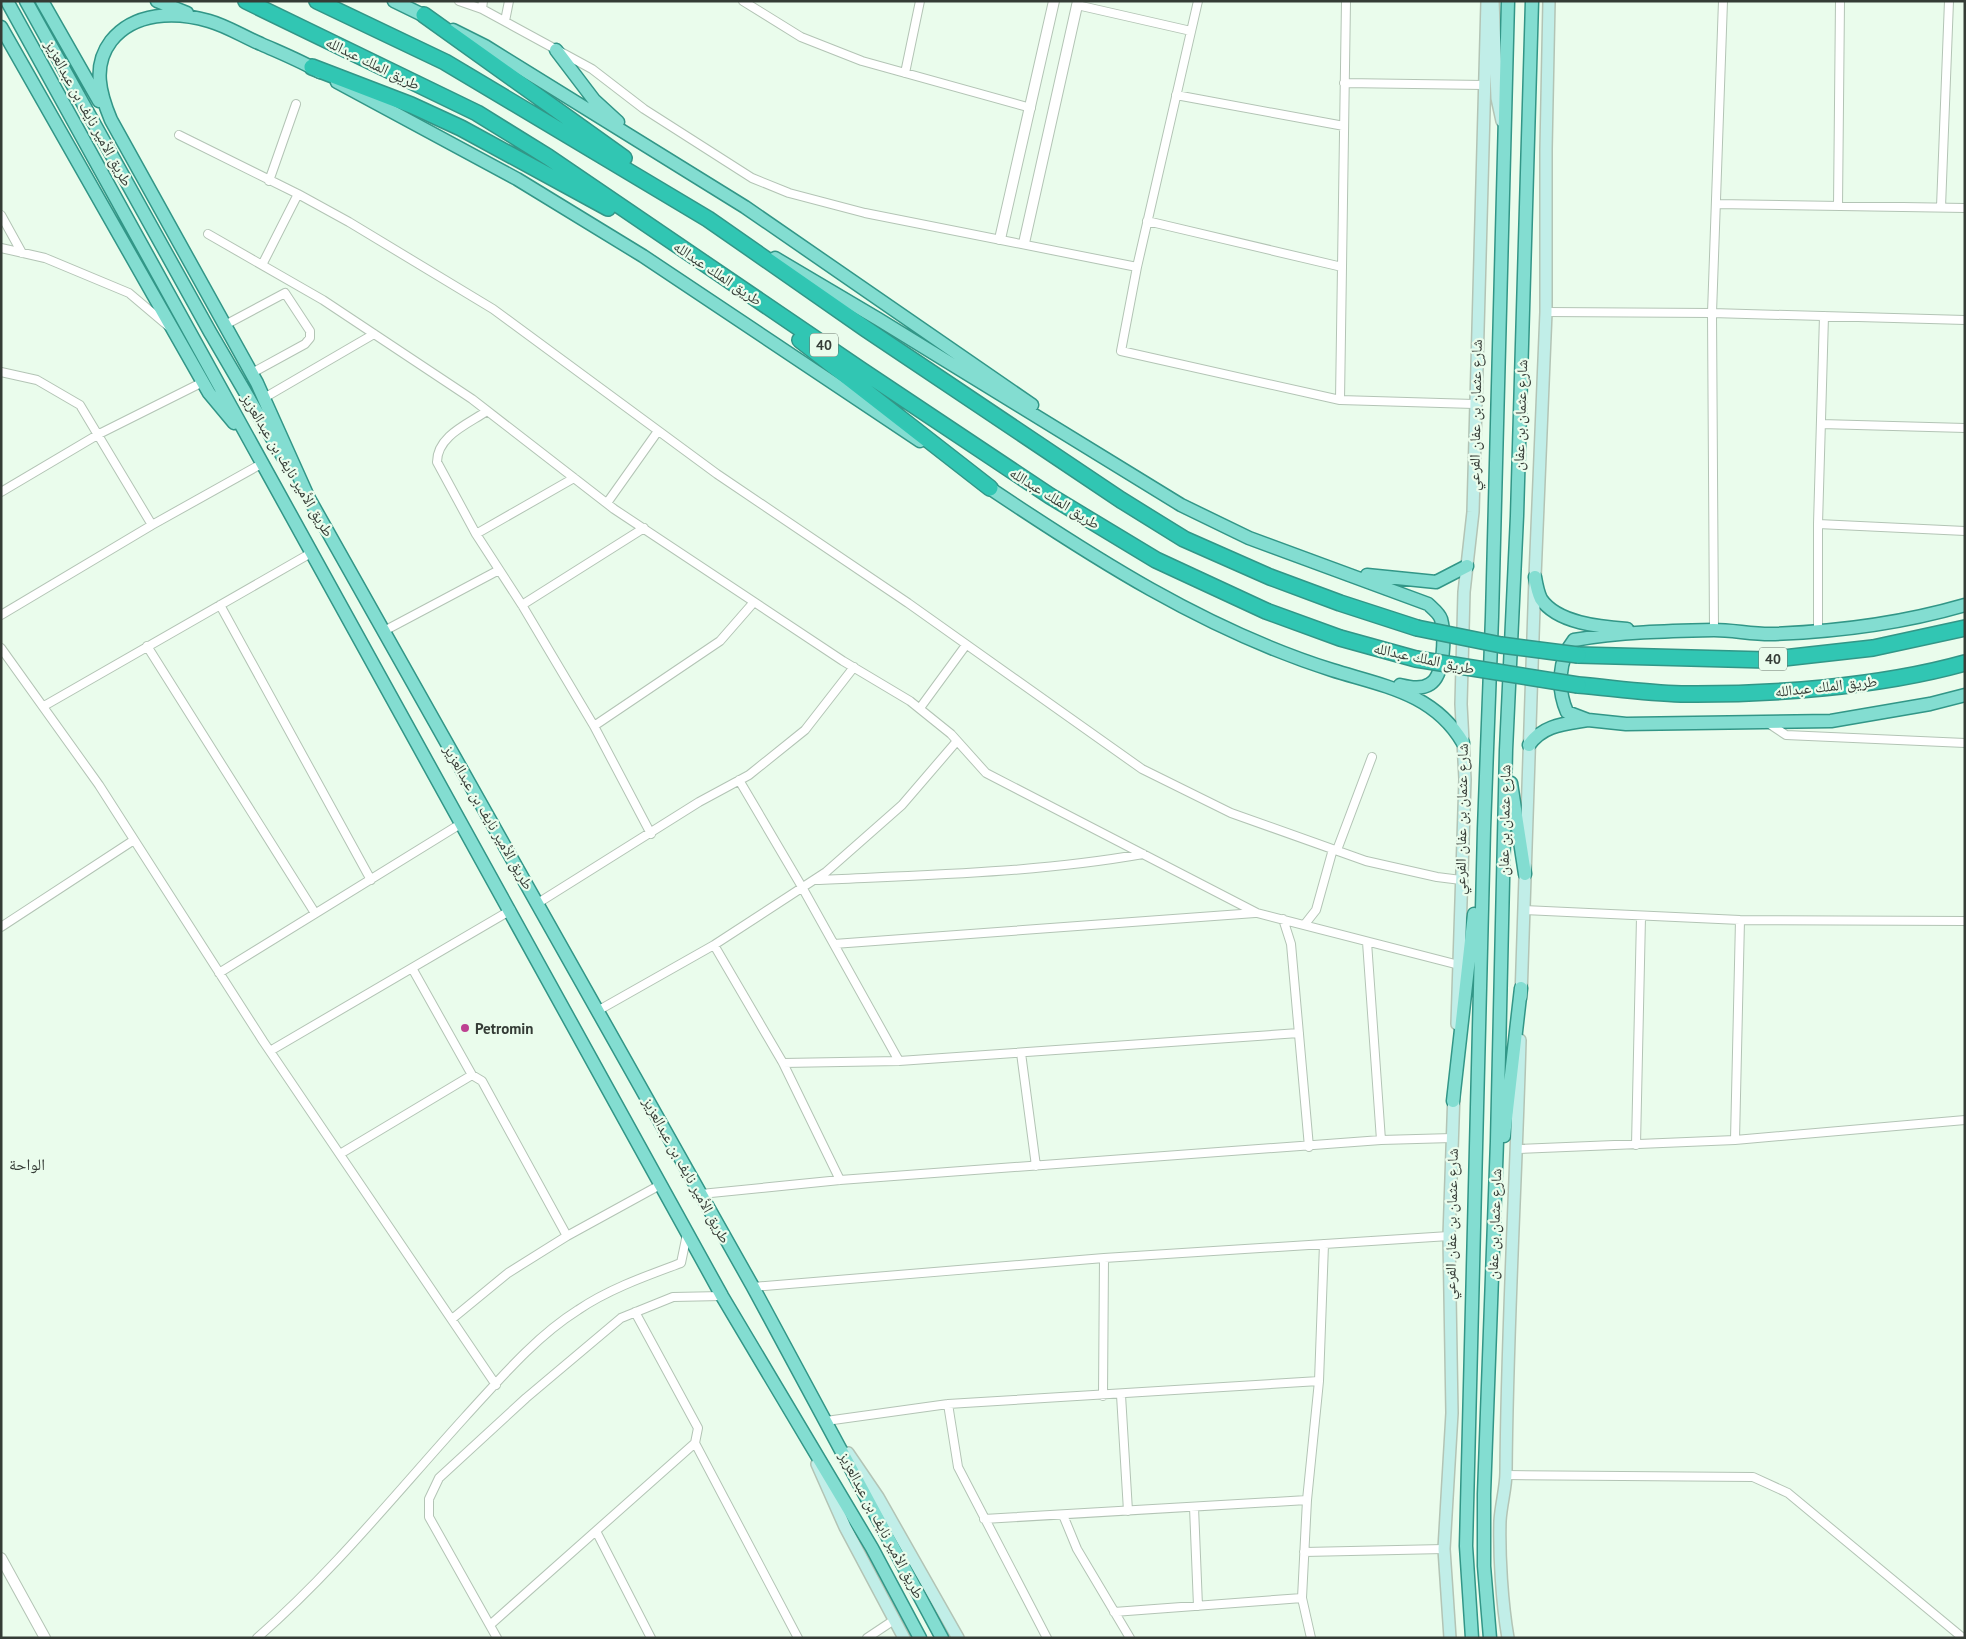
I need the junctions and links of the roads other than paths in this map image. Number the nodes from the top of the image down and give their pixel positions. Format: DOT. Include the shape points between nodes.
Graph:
graph roads {
  1 [pos="7,1"];
  2 [pos="26,1"];
  3 [pos="42,1"];
  4 [pos="157,1"];
  5 [pos="246,1"];
  6 [pos="317,1"];
  7 [pos="394,1"];
  8 [pos="459,1"];
  9 [pos="509,1"];
  10 [pos="743,1"];
  11 [pos="920,1"];
  12 [pos="1054,1"];
  13 [pos="1198,1"];
  14 [pos="1346,1"];
  15 [pos="1487,1"];
  16 [pos="1494,1"];
  17 [pos="1508,1"];
  18 [pos="1532,1"];
  19 [pos="1541,1"];
  20 [pos="1549,1"];
  21 [pos="1723,1"];
  22 [pos="1840,1"];
  23 [pos="1949,1"];
  24 [pos="1078,3"];
  25 [pos="482,5"];
  26 [pos="424,15"];
  27 [pos="1,18"];
  28 [pos="209,21"];
  29 [pos="505,21"];
  30 [pos="1,27"];
  31 [pos="1191,31"];
  32 [pos="15,48"];
  33 [pos="556,50"];
  34 [pos="312,67"];
  35 [pos="905,73"];
  36 [pos="1344,83"];
  37 [pos="1484,85"];
  38 [pos="1176,95"];
  39 [pos="296,104"];
  40 [pos="1031,108"];
  41 [pos="111,120"];
  42 [pos="1344,126"];
  43 [pos="1546,132"];
  44 [pos="179,135"];
  45 [pos="1505,136"];
  46 [pos="638,141"];
  47 [pos="269,180"];
  48 [pos="298,194"];
  49 [pos="1716,204"];
  50 [pos="1838,206"];
  51 [pos="1941,208"];
  52 [pos="1965,208"];
  53 [pos="1,215"];
  54 [pos="708,219"];
  55 [pos="1147,221"];
  56 [pos="208,234"];
  57 [pos="1000,239"];
  58 [pos="1024,244"];
  59 [pos="1,248"];
  60 [pos="684,250"];
  61 [pos="22,253"];
  62 [pos="262,265"];
  63 [pos="1137,267"];
  64 [pos="1342,267"];
  65 [pos="1546,312"];
  66 [pos="1712,313"];
  67 [pos="1824,316"];
  68 [pos="1965,320"];
  69 [pos="225,325"];
  70 [pos="175,332"];
  71 [pos="374,334"];
  72 [pos="1,372"];
  73 [pos="252,373"];
  74 [pos="203,382"];
  75 [pos="264,398"];
  76 [pos="1340,400"];
  77 [pos="1474,404"];
  78 [pos="487,411"];
  79 [pos="1821,424"];
  80 [pos="1965,428"];
  81 [pos="658,431"];
  82 [pos="99,434"];
  83 [pos="253,445"];
  84 [pos="263,463"];
  85 [pos="574,478"];
  86 [pos="1149,486"];
  87 [pos="990,488"];
  88 [pos="1,492"];
  89 [pos="310,501"];
  90 [pos="607,503"];
  91 [pos="1818,524"];
  92 [pos="152,525"];
  93 [pos="644,528"];
  94 [pos="1965,531"];
  95 [pos="476,534"];
  96 [pos="311,553"];
  97 [pos="1467,566"];
  98 [pos="499,570"];
  99 [pos="1344,572"];
  100 [pos="1535,577"];
  101 [pos="754,602"];
  102 [pos="220,605"];
  103 [pos="522,605"];
  104 [pos="1965,605"];
  105 [pos="1,615"];
  106 [pos="1965,628"];
  107 [pos="1714,630"];
  108 [pos="384,631"];
  109 [pos="1662,631"];
  110 [pos="1818,631"];
  111 [pos="966,645"];
  112 [pos="146,646"];
  113 [pos="1,648"];
  114 [pos="1965,663"];
  115 [pos="854,667"];
  116 [pos="1355,677"];
  117 [pos="1965,695"];
  118 [pos="44,706"];
  119 [pos="920,708"];
  120 [pos="1588,720"];
  121 [pos="1768,723"];
  122 [pos="594,726"];
  123 [pos="957,741"];
  124 [pos="1463,743"];
  125 [pos="1965,743"];
  126 [pos="1529,746"];
  127 [pos="1506,750"];
  128 [pos="1372,757"];
  129 [pos="739,780"];
  130 [pos="462,823"];
  131 [pos="1484,829"];
  132 [pos="651,834"];
  133 [pos="134,840"];
  134 [pos="1335,850"];
  135 [pos="1143,854"];
  136 [pos="1525,874"];
  137 [pos="371,880"];
  138 [pos="813,880"];
  139 [pos="1461,880"];
  140 [pos="802,887"];
  141 [pos="538,903"];
  142 [pos="511,910"];
  143 [pos="1524,910"];
  144 [pos="315,913"];
  145 [pos="1256,913"];
  146 [pos="1640,917"];
  147 [pos="1283,919"];
  148 [pos="1740,920"];
  149 [pos="1965,921"];
  150 [pos="1305,924"];
  151 [pos="1,927"];
  152 [pos="1368,942"];
  153 [pos="834,944"];
  154 [pos="714,945"];
  155 [pos="1459,965"];
  156 [pos="412,968"];
  157 [pos="220,973"];
  158 [pos="1521,988"];
  159 [pos="598,1010"];
  160 [pos="1299,1033"];
  161 [pos="270,1051"];
  162 [pos="1021,1052"];
  163 [pos="899,1061"];
  164 [pos="783,1063"];
  165 [pos="472,1075"];
  166 [pos="1453,1100"];
  167 [pos="1965,1120"];
  168 [pos="1452,1138"];
  169 [pos="1381,1140"];
  170 [pos="1735,1140"];
  171 [pos="1636,1144"];
  172 [pos="1309,1147"];
  173 [pos="1517,1149"];
  174 [pos="340,1154"];
  175 [pos="1036,1166"];
  176 [pos="840,1180"];
  177 [pos="660,1185"];
  178 [pos="701,1194"];
  179 [pos="687,1232"];
  180 [pos="1493,1235"];
  181 [pos="567,1236"];
  182 [pos="1450,1236"];
  183 [pos="1324,1244"];
  184 [pos="1104,1258"];
  185 [pos="753,1287"];
  186 [pos="722,1296"];
  187 [pos="634,1312"];
  188 [pos="452,1319"];
  189 [pos="1319,1381"];
  190 [pos="496,1384"];
  191 [pos="1121,1394"];
  192 [pos="1103,1396"];
  193 [pos="948,1404"];
  194 [pos="826,1422"];
  195 [pos="803,1433"];
  196 [pos="695,1443"];
  197 [pos="1506,1475"];
  198 [pos="1307,1500"];
  199 [pos="1194,1507"];
  200 [pos="1128,1511"];
  201 [pos="1063,1515"];
  202 [pos="984,1519"];
  203 [pos="596,1531"];
  204 [pos="1444,1549"];
  205 [pos="1304,1552"];
  206 [pos="1,1558"];
  207 [pos="1302,1598"];
  208 [pos="1198,1606"];
  209 [pos="1114,1612"];
  210 [pos="894,1620"];
  211 [pos="490,1626"];
  212 [pos="45,1638"];
  213 [pos="257,1638"];
  214 [pos="497,1638"];
  215 [pos="651,1638"];
  216 [pos="798,1638"];
  217 [pos="866,1638"];
  218 [pos="904,1638"];
  219 [pos="920,1638"];
  220 [pos="942,1638"];
  221 [pos="958,1638"];
  222 [pos="1048,1638"];
  223 [pos="1130,1638"];
  224 [pos="1311,1638"];
  225 [pos="1450,1638"];
  226 [pos="1472,1638"];
  227 [pos="1490,1638"];
  228 [pos="1508,1638"];
  229 [pos="1963,1638"];
  1 -- 83 [label="main road, طريق الأمير نايف بن عبدالعزيز"];
  2 -- 89 [label="main road, طريق الأمير نايف بن عبدالعزيز" via="215,341"];
  3 -- 41 [label="main road"];
  4 -- 28 [label="main road"];
  5 -- 60 [label="highway, طريق الملك عبدالله / 40" via="477,113"];
  6 -- 54 [label="highway, طريق الملك عبدالله / 40" via="445,62"];
  7 -- 26 [label="main road"];
  8 -- 25 [label="street"];
  9 -- 29 [label="street"];
  10 -- 35 [label="street" via="801,37 862,61"];
  11 -- 35 [label="street"];
  12 -- 40 [label="street"];
  13 -- 31 [label="street"];
  14 -- 36 [label="street"];
  15 -- 37 [label="main road, شارع عثمان بن عفان الفرعي"];
  16 -- 45 [label="main road" via="1497,98"];
  17 -- 45 [label="main road, شارع عثمان بن عفان"];
  18 -- 127 [label="main road, شارع عثمان بن عفان" via="1517,506"];
  19 -- 43 [label="main road"];
  20 -- 43 [label="main road"];
  21 -- 49 [label="street"];
  22 -- 50 [label="street"];
  23 -- 51 [label="street"];
  24 -- 31 [label="street"];
  24 -- 58 [label="street"];
  25 -- 29 [label="street"];
  26 -- 46 [label="main road" via="485,46"];
  26 -- 54 [label="highway"];
  27 -- 32 [label="main road"];
  28 -- 34 [label="main road"];
  28 -- 41 [label="main road" via="170,15 150,16 118,33 108,46 99,74 100,88"];
  29 -- 33 [label="street"];
  30 -- 32 [label="main road"];
  31 -- 38 [label="street"];
  32 -- 70 [label="main road"];
  33 -- 46 [label="main road" via="594,100"];
  33 -- 57 [label="street" via="592,70 644,110 752,178 789,193 865,213"];
  34 -- 60 [label="highway" via="461,128"];
  34 -- 87 [label="main road" via="369,101 517,179 643,256"];
  35 -- 40 [label="street"];
  36 -- 37 [label="street"];
  36 -- 42 [label="street"];
  37 -- 77 [label="main road, شارع عثمان بن عفان الفرعي"];
  38 -- 42 [label="street"];
  38 -- 55 [label="street"];
  39 -- 47 [label="street"];
  40 -- 57 [label="street"];
  41 -- 69 [label="main road"];
  42 -- 64 [label="street"];
  43 -- 65 [label="main road"];
  44 -- 47 [label="street"];
  45 -- 131 [label="main road, شارع عثمان بن عفان"];
  46 -- 86 [label="main road" via="753,213"];
  47 -- 48 [label="street"];
  48 -- 62 [label="street"];
  48 -- 81 [label="street" via="493,309"];
  49 -- 50 [label="street"];
  49 -- 66 [label="street"];
  50 -- 51 [label="street"];
  51 -- 52 [label="street"];
  53 -- 61 [label="street"];
  54 -- 86 [label="main road" via="887,324"];
  54 -- 106 [label="highway, طريق الملك عبدالله / 40, bridge" via="874,334 1184,539 1270,577 1340,603 1417,628 1502,645 1578,655 1766,660 1873,648"];
  55 -- 63 [label="street"];
  55 -- 64 [label="street"];
  56 -- 62 [label="street"];
  57 -- 58 [label="street"];
  58 -- 63 [label="street"];
  59 -- 61 [label="street"];
  60 -- 87 [label="highway"];
  60 -- 114 [label="highway, طريق الملك عبدالله / 40, bridge" via="1050,496 1156,560 1266,612 1340,638 1416,659 1578,685 1680,694 1767,693 1886,679"];
  61 -- 70 [label="street" via="45,258 129,293"];
  62 -- 71 [label="street"];
  63 -- 76 [label="street" via="1121,351"];
  64 -- 76 [label="street"];
  65 -- 66 [label="street"];
  65 -- 100 [label="main road"];
  66 -- 67 [label="street"];
  66 -- 107 [label="street"];
  67 -- 68 [label="street"];
  67 -- 79 [label="street"];
  69 -- 73 [label="main road"];
  69 -- 73 [label="street" via="285,293 310,331 310,338 305,344"];
  70 -- 74 [label="main road"];
  71 -- 75 [label="street"];
  71 -- 78 [label="street"];
  72 -- 82 [label="street" via="37,380 80,405"];
  73 -- 75 [label="main road"];
  74 -- 82 [label="street"];
  74 -- 83 [label="main road"];
  75 -- 89 [label="main road"];
  76 -- 77 [label="street"];
  77 -- 97 [label="main road, شارع عثمان بن عفان الفرعي" via="1473,512"];
  78 -- 85 [label="street"];
  78 -- 95 [label="street" via="445,439 437,451 437,462"];
  79 -- 80 [label="street"];
  79 -- 91 [label="street"];
  81 -- 90 [label="street"];
  81 -- 111 [label="street"];
  82 -- 88 [label="street"];
  82 -- 92 [label="street"];
  83 -- 84 [label="main road, طريق الأمير نايف بن عبدالعزيز"];
  84 -- 92 [label="street"];
  84 -- 96 [label="main road, طريق الأمير نايف بن عبدالعزيز"];
  85 -- 90 [label="street"];
  85 -- 95 [label="street"];
  86 -- 99 [label="main road" via="1249,538"];
  87 -- 116 [label="main road" via="1111,566 1198,614 1288,656"];
  89 -- 108 [label="main road, طريق الأمير نايف بن عبدالعزيز"];
  90 -- 93 [label="street"];
  91 -- 94 [label="street"];
  91 -- 110 [label="street"];
  92 -- 105 [label="street"];
  93 -- 101 [label="street"];
  93 -- 103 [label="street"];
  95 -- 98 [label="street"];
  96 -- 102 [label="street"];
  96 -- 130 [label="main road, طريق الأمير نايف بن عبدالعزيز"];
  97 -- 99 [label="main road" via="1436,582"];
  97 -- 124 [label="main road, شارع عثمان بن عفان الفرعي"];
  98 -- 103 [label="street"];
  98 -- 108 [label="street"];
  99 -- 116 [label="main road" via="1428,604 1441,617 1443,647 1440,673 1430,684 1414,688"];
  100 -- 109 [label="main road" via="1540,598 1553,612 1586,622"];
  100 -- 126 [label="main road"];
  101 -- 115 [label="street"];
  101 -- 122 [label="street" via="720,641"];
  102 -- 112 [label="street"];
  102 -- 137 [label="street"];
  103 -- 122 [label="street"];
  104 -- 110 [label="main road" via="1884,623"];
  107 -- 109 [label="main road"];
  107 -- 110 [label="main road" via="1768,634"];
  108 -- 141 [label="main road, طريق الأمير نايف بن عبدالعزيز"];
  109 -- 120 [label="main road" via="1574,640 1566,649 1561,674 1562,700 1567,712"];
  111 -- 119 [label="street"];
  111 -- 134 [label="street" via="1142,768 1231,813"];
  112 -- 118 [label="street"];
  112 -- 144 [label="street"];
  113 -- 118 [label="street"];
  115 -- 119 [label="street"];
  115 -- 129 [label="street" via="805,730"];
  116 -- 124 [label="main road" via="1414,696 1439,712"];
  117 -- 121 [label="main road" via="1831,721"];
  118 -- 133 [label="street"];
  119 -- 123 [label="street"];
  120 -- 121 [label="main road" via="1626,724"];
  120 -- 126 [label="main road" via="1545,730 1537,734"];
  121 -- 125 [label="street" via="1786,735"];
  122 -- 132 [label="street"];
  123 -- 135 [label="street" via="986,773"];
  123 -- 138 [label="street" via="902,805"];
  124 -- 139 [label="main road, شارع عثمان بن عفان الفرعي"];
  126 -- 136 [label="main road"];
  127 -- 136 [label="main road"];
  127 -- 180 [label="main road, شارع عثمان بن عفان"];
  128 -- 134 [label="street"];
  129 -- 132 [label="street"];
  129 -- 140 [label="street"];
  130 -- 137 [label="street"];
  130 -- 142 [label="main road, طريق الأمير نايف بن عبدالعزيز"];
  131 -- 166 [label="main road"];
  131 -- 226 [label="main road, شارع عثمان بن عفان" via="1466,1546"];
  132 -- 141 [label="street"];
  133 -- 151 [label="street"];
  133 -- 157 [label="street"];
  134 -- 139 [label="street" via="1366,861"];
  134 -- 150 [label="street" via="1316,910"];
  135 -- 138 [label="street" via="1082,865 1016,871"];
  135 -- 145 [label="street"];
  136 -- 143 [label="main road"];
  137 -- 144 [label="street"];
  138 -- 140 [label="street"];
  139 -- 155 [label="main road, شارع عثمان بن عفان الفرعي"];
  140 -- 153 [label="street"];
  140 -- 154 [label="street"];
  141 -- 159 [label="main road, طريق الأمير نايف بن عبدالعزيز"];
  142 -- 156 [label="street"];
  142 -- 177 [label="main road, طريق الأمير نايف بن عبدالعزيز"];
  143 -- 146 [label="street"];
  143 -- 158 [label="main road"];
  144 -- 157 [label="street"];
  145 -- 147 [label="street"];
  145 -- 153 [label="street"];
  146 -- 148 [label="street"];
  146 -- 171 [label="street"];
  147 -- 150 [label="street"];
  147 -- 160 [label="street" via="1291,944"];
  148 -- 149 [label="street"];
  148 -- 170 [label="street"];
  150 -- 152 [label="street"];
  152 -- 155 [label="street"];
  152 -- 169 [label="street"];
  153 -- 163 [label="street"];
  154 -- 159 [label="street"];
  154 -- 164 [label="street"];
  155 -- 166 [label="main road, شارع عثمان بن عفان الفرعي"];
  156 -- 161 [label="street"];
  156 -- 165 [label="street"];
  157 -- 161 [label="street"];
  158 -- 173 [label="main road"];
  158 -- 180 [label="main road"];
  159 -- 178 [label="main road, طريق الأمير نايف بن عبدالعزيز"];
  160 -- 162 [label="street"];
  160 -- 172 [label="street"];
  161 -- 174 [label="street"];
  162 -- 163 [label="street"];
  162 -- 175 [label="street"];
  163 -- 164 [label="street"];
  164 -- 176 [label="street"];
  165 -- 174 [label="street"];
  165 -- 181 [label="street" via="482,1081"];
  166 -- 168 [label="main road, شارع عثمان بن عفان الفرعي"];
  167 -- 170 [label="street"];
  168 -- 169 [label="street"];
  168 -- 182 [label="main road, شارع عثمان بن عفان الفرعي"];
  169 -- 172 [label="street"];
  170 -- 171 [label="street"];
  171 -- 173 [label="street"];
  172 -- 175 [label="street"];
  173 -- 197 [label="main road" via="1506,1379"];
  174 -- 188 [label="street"];
  175 -- 176 [label="street"];
  176 -- 178 [label="street"];
  177 -- 179 [label="main road, طريق الأمير نايف بن عبدالعزيز"];
  177 -- 181 [label="street"];
  178 -- 185 [label="main road, طريق الأمير نايف بن عبدالعزيز"];
  179 -- 186 [label="main road, طريق الأمير نايف بن عبدالعزيز"];
  179 -- 190 [label="street" via="681,1263 632,1282 577,1310 536,1344"];
  180 -- 227 [label="main road, شارع عثمان بن عفان" via="1484,1494 1484,1566"];
  181 -- 188 [label="street" via="508,1273"];
  182 -- 183 [label="street"];
  182 -- 204 [label="main road, شارع عثمان بن عفان الفرعي" via="1452,1413"];
  183 -- 184 [label="street"];
  183 -- 189 [label="street"];
  184 -- 185 [label="street"];
  184 -- 192 [label="street"];
  185 -- 194 [label="main road, طريق الأمير نايف بن عبدالعزيز"];
  186 -- 187 [label="street" via="673,1298"];
  186 -- 195 [label="main road, طريق الأمير نايف بن عبدالعزيز"];
  187 -- 196 [label="street" via="698,1428"];
  187 -- 211 [label="street" via="621,1318 526,1398 439,1478 428,1499 428,1516"];
  188 -- 190 [label="street"];
  189 -- 191 [label="street"];
  189 -- 198 [label="street"];
  190 -- 213 [label="street" via="322,1575"];
  191 -- 192 [label="street"];
  191 -- 200 [label="street"];
  192 -- 193 [label="street"];
  193 -- 194 [label="street"];
  193 -- 202 [label="street" via="958,1467"];
  194 -- 220 [label="main road, طريق الأمير نايف بن عبدالعزيز"];
  194 -- 221 [label="main road" via="878,1497"];
  195 -- 210 [label="main road" via="845,1527"];
  195 -- 219 [label="main road, طريق الأمير نايف بن عبدالعزيز" via="872,1548"];
  196 -- 203 [label="street"];
  196 -- 216 [label="street"];
  197 -- 228 [label="main road" via="1500,1522"];
  197 -- 229 [label="street" via="1753,1477 1788,1493"];
  198 -- 199 [label="street"];
  198 -- 205 [label="street"];
  199 -- 200 [label="street"];
  199 -- 208 [label="street"];
  200 -- 201 [label="street"];
  201 -- 202 [label="street"];
  201 -- 209 [label="street" via="1077,1549"];
  202 -- 222 [label="street"];
  203 -- 211 [label="street"];
  203 -- 215 [label="street"];
  204 -- 205 [label="street"];
  204 -- 225 [label="main road, شارع عثمان بن عفان الفرعي"];
  205 -- 207 [label="street"];
  206 -- 212 [label="street"];
  207 -- 208 [label="street"];
  207 -- 224 [label="street"];
  208 -- 209 [label="street"];
  209 -- 223 [label="street"];
  210 -- 217 [label="street"];
  210 -- 218 [label="main road"];
  211 -- 214 [label="street"];
}
